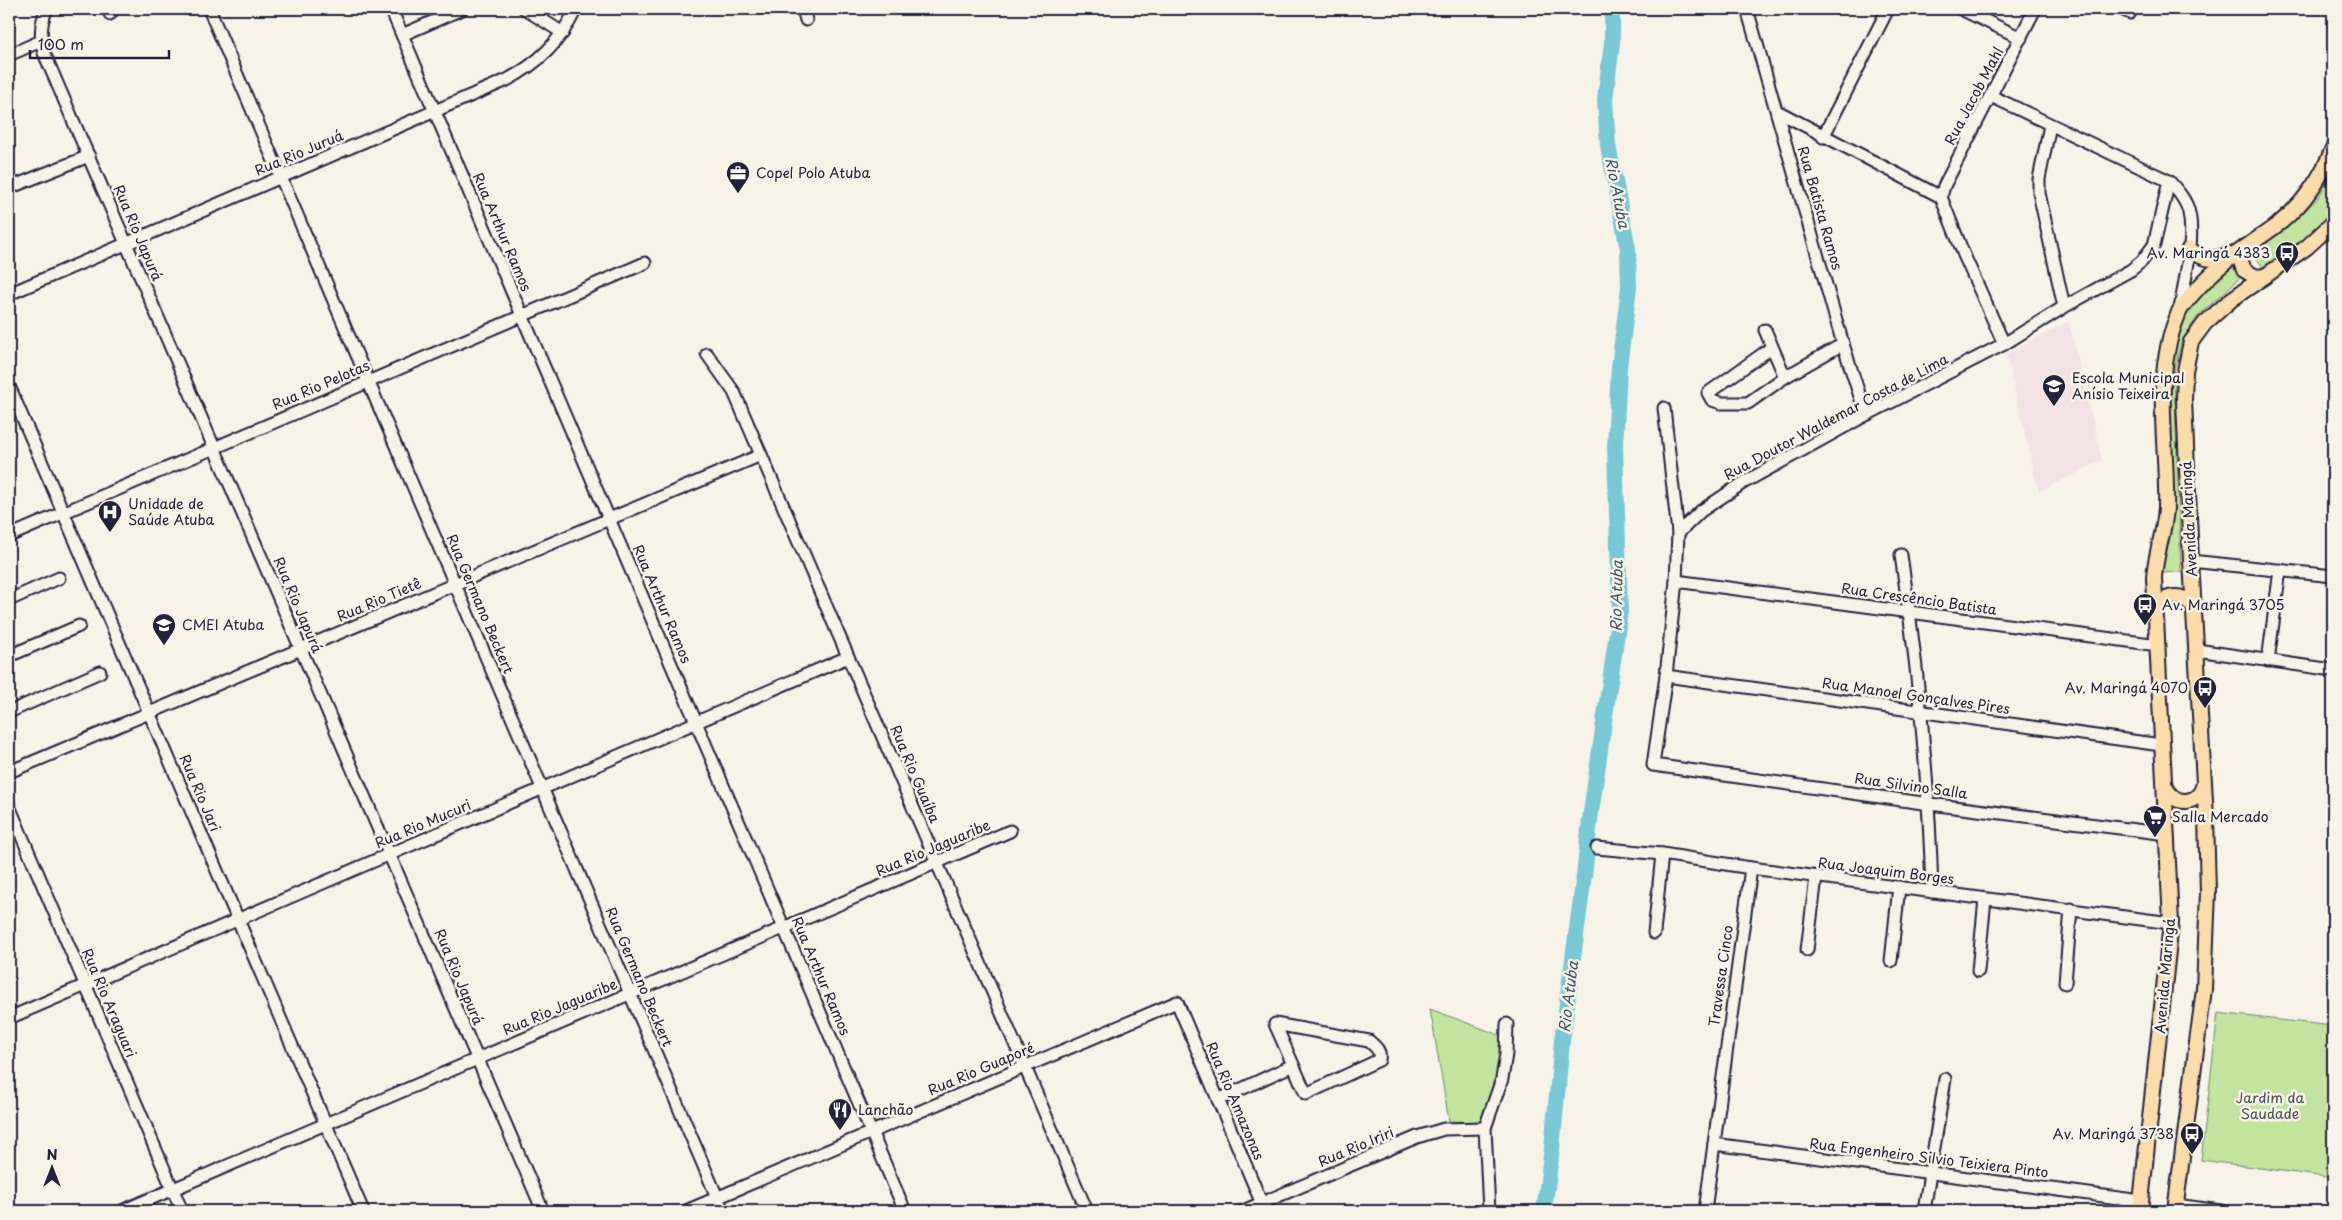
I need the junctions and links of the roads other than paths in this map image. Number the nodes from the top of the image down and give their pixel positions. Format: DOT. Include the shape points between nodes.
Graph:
graph roads {
  1 [pos="47,9"];
  2 [pos="209,9"];
  3 [pos="391,9"];
  4 [pos="462,9"];
  5 [pos="525,9"];
  6 [pos="576,9"];
  7 [pos="1747,9"];
  8 [pos="1888,9"];
  9 [pos="1961,9"];
  10 [pos="2035,9"];
  11 [pos="563,33"];
  12 [pos="402,36"];
  13 [pos="2021,38"];
  14 [pos="41,41"];
  15 [pos="9,55"];
  16 [pos="1991,96"];
  17 [pos="434,111"];
  18 [pos="1777,111"];
  19 [pos="2050,125"];
  20 [pos="1823,137"];
  21 [pos="2333,148"];
  22 [pos="88,156"];
  23 [pos="281,177"];
  24 [pos="2169,181"];
  25 [pos="9,188"];
  26 [pos="1941,197"];
  27 [pos="2333,223"];
  28 [pos="126,244"];
  29 [pos="2245,248"];
  30 [pos="2189,249"];
  31 [pos="645,263"];
  32 [pos="2265,276"];
  33 [pos="9,294"];
  34 [pos="2064,307"];
  35 [pos="2180,310"];
  36 [pos="522,316"];
  37 [pos="1765,330"];
  38 [pos="1843,344"];
  39 [pos="2004,344"];
  40 [pos="1771,348"];
  41 [pos="707,354"];
  42 [pos="1785,377"];
  43 [pos="368,382"];
  44 [pos="9,386"];
  45 [pos="1664,408"];
  46 [pos="1866,415"];
  47 [pos="214,448"];
  48 [pos="761,455"];
  49 [pos="63,512"];
  50 [pos="609,519"];
  51 [pos="1678,533"];
  52 [pos="9,536"];
  53 [pos="1901,556"];
  54 [pos="2191,562"];
  55 [pos="2280,570"];
  56 [pos="2333,576"];
  57 [pos="60,578"];
  58 [pos="1676,581"];
  59 [pos="455,584"];
  60 [pos="9,600"];
  61 [pos="2156,609"];
  62 [pos="2195,609"];
  63 [pos="1910,613"];
  64 [pos="79,626"];
  65 [pos="2158,645"];
  66 [pos="301,649"];
  67 [pos="2197,650"];
  68 [pos="9,656"];
  69 [pos="848,657"];
  70 [pos="2268,662"];
  71 [pos="2333,670"];
  72 [pos="100,672"];
  73 [pos="1666,676"];
  74 [pos="1922,711"];
  75 [pos="9,712"];
  76 [pos="149,713"];
  77 [pos="696,722"];
  78 [pos="2161,745"];
  79 [pos="9,772"];
  80 [pos="2204,782"];
  81 [pos="2164,786"];
  82 [pos="542,789"];
  83 [pos="1930,804"];
  84 [pos="9,806"];
  85 [pos="1010,831"];
  86 [pos="2166,834"];
  87 [pos="1598,848"];
  88 [pos="389,854"];
  89 [pos="1662,854"];
  90 [pos="937,863"];
  91 [pos="1751,868"];
  92 [pos="1816,877"];
  93 [pos="1900,887"];
  94 [pos="1932,892"];
  95 [pos="1985,899"];
  96 [pos="2072,910"];
  97 [pos="238,919"];
  98 [pos="2171,923"];
  99 [pos="784,928"];
  100 [pos="1654,933"];
  101 [pos="1807,950"];
  102 [pos="1891,961"];
  103 [pos="1978,971"];
  104 [pos="2066,983"];
  105 [pos="85,985"];
  106 [pos="630,994"];
  107 [pos="1177,1002"];
  108 [pos="9,1018"];
  109 [pos="1507,1024"];
  110 [pos="478,1059"];
  111 [pos="1293,1066"];
  112 [pos="1025,1067"];
  113 [pos="1945,1079"];
  114 [pos="1218,1100"];
  115 [pos="326,1124"];
  116 [pos="1485,1128"];
  117 [pos="871,1132"];
  118 [pos="1714,1144"];
  119 [pos="1929,1173"];
  120 [pos="173,1190"];
  121 [pos="717,1198"];
  122 [pos="2140,1206"];
  123 [pos="1263,1207"];
  124 [pos="2175,1208"];
  125 [pos="122,1211"];
  126 [pos="182,1211"];
  127 [pos="363,1211"];
  128 [pos="543,1211"];
  129 [pos="686,1211"];
  130 [pos="723,1211"];
  131 [pos="905,1211"];
  132 [pos="1087,1211"];
  133 [pos="1243,1211"];
  134 [pos="1488,1211"];
  135 [pos="1705,1211"];
  136 [pos="1924,1211"];
  137 [pos="2221,1211"];
  1 -- 14 [label="street, Rua Rio Japurá" via="41,26"];
  2 -- 23 [label="street, Rua Germano Beckert"];
  3 -- 12 [label="street, Rua Arthur Ramos"];
  4 -- 12 [label="street"];
  5 -- 11 [label="street"];
  6 -- 11 [label="street, Rua Rio Juruá"];
  7 -- 18 [label="street, Rua Batista Ramos"];
  8 -- 20 [label="street"];
  9 -- 13 [label="street"];
  10 -- 13 [label="street, Rua Jacob Mahl"];
  11 -- 17 [label="street, Rua Rio Juruá" via="550,50 523,72"];
  12 -- 17 [label="street, Rua Arthur Ramos"];
  13 -- 16 [label="street, Rua Jacob Mahl"];
  14 -- 15 [label="street"];
  14 -- 22 [label="street, Rua Rio Japurá"];
  16 -- 19 [label="street"];
  16 -- 26 [label="street, Rua Jacob Mahl"];
  17 -- 23 [label="street, Rua Rio Juruá"];
  17 -- 36 [label="street, Rua Arthur Ramos"];
  18 -- 20 [label="street"];
  18 -- 38 [label="street, Rua Batista Ramos"];
  19 -- 24 [label="street"];
  19 -- 34 [label="street" via="2039,193"];
  20 -- 26 [label="street"];
  21 -- 29 [label="main road, Avenida Maringá" via="2326,167 2308,194 2283,221"];
  22 -- 25 [label="street"];
  22 -- 28 [label="street, Rua Rio Japurá"];
  23 -- 28 [label="street, Rua Rio Juruá"];
  23 -- 43 [label="street, Rua Germano Beckert"];
  24 -- 30 [label="street" via="2182,197 2189,213"];
  24 -- 34 [label="street, Rua Doutor Waldemar Costa de Lima" via="2157,236 2149,254 2131,270"];
  26 -- 39 [label="street"];
  27 -- 32 [label="main road, Avenida Maringá" via="2324,234"];
  28 -- 33 [label="street, Rua Rio Juruá"];
  28 -- 47 [label="street, Rua Rio Japurá"];
  29 -- 30 [label="main road" via="2214,260 2203,259"];
  29 -- 32 [label="main road" via="2240,259 2244,270 2256,277"];
  29 -- 35 [label="main road, Avenida Maringá" via="2214,272"];
  30 -- 35 [label="street"];
  31 -- 36 [label="street, Rua Rio Pelotas"];
  32 -- 54 [label="main road, Avenida Maringá" via="2204,323 2190,342 2184,400"];
  34 -- 39 [label="street, Rua Doutor Waldemar Costa de Lima"];
  35 -- 61 [label="main road, Avenida Maringá" via="2165,359 2162,387 2166,507 2155,559"];
  36 -- 43 [label="street, Rua Rio Pelotas"];
  36 -- 50 [label="street, Rua Arthur Ramos"];
  37 -- 40 [label="street"];
  38 -- 42 [label="street"];
  38 -- 46 [label="street, Rua Batista Ramos"];
  39 -- 46 [label="street, Rua Doutor Waldemar Costa de Lima"];
  40 -- 42 [label="street"];
  40 -- 42 [label="street" via="1708,393 1712,400 1721,403 1748,403"];
  41 -- 48 [label="street, Rua Rio Guaíba" via="734,392"];
  43 -- 47 [label="street, Rua Rio Pelotas"];
  43 -- 59 [label="street, Rua Germano Beckert"];
  44 -- 49 [label="street, Rua Rio Jari"];
  45 -- 51 [label="street"];
  46 -- 51 [label="street, Rua Doutor Waldemar Costa de Lima" via="1743,483 1701,511"];
  47 -- 49 [label="street, Rua Rio Pelotas"];
  47 -- 66 [label="street, Rua Rio Japurá"];
  48 -- 50 [label="street, Rua Rio Tietê"];
  48 -- 69 [label="street, Rua Rio Guaíba"];
  49 -- 52 [label="street, Rua Rio Pelotas"];
  49 -- 76 [label="street, Rua Rio Jari"];
  50 -- 59 [label="street, Rua Rio Tietê"];
  50 -- 77 [label="street, Rua Arthur Ramos"];
  51 -- 58 [label="street"];
  53 -- 63 [label="street"];
  54 -- 55 [label="street"];
  54 -- 62 [label="main road, Avenida Maringá"];
  55 -- 56 [label="street"];
  55 -- 70 [label="street"];
  57 -- 60 [label="street"];
  58 -- 63 [label="street, Rua Crescêncio Batista"];
  58 -- 73 [label="street"];
  59 -- 66 [label="street, Rua Rio Tietê"];
  59 -- 82 [label="street, Rua Germano Beckert"];
  61 -- 62 [label="main road" via="2162,601 2175,597 2188,601"];
  61 -- 65 [label="main road, Avenida Maringá"];
  62 -- 67 [label="main road, Avenida Maringá"];
  63 -- 65 [label="street, Rua Crescêncio Batista"];
  63 -- 74 [label="street"];
  64 -- 68 [label="street"];
  65 -- 78 [label="main road, Avenida Maringá"];
  66 -- 76 [label="street, Rua Rio Tietê"];
  66 -- 88 [label="street, Rua Rio Japurá"];
  67 -- 70 [label="street"];
  67 -- 80 [label="main road, Avenida Maringá"];
  69 -- 77 [label="street, Rua Rio Mucuri"];
  69 -- 90 [label="street, Rua Rio Guaíba"];
  70 -- 71 [label="street"];
  72 -- 75 [label="street"];
  73 -- 74 [label="street, Rua Manoel Gonçalves Pires"];
  73 -- 83 [label="street, Rua Silvino Salla" via="1652,765"];
  74 -- 78 [label="street, Rua Manoel Gonçalves Pires"];
  74 -- 83 [label="street"];
  76 -- 79 [label="street, Rua Rio Tietê"];
  76 -- 97 [label="street, Rua Rio Jari"];
  77 -- 82 [label="street, Rua Rio Mucuri"];
  77 -- 99 [label="street, Rua Arthur Ramos"];
  78 -- 81 [label="main road, Avenida Maringá"];
  80 -- 81 [label="main road" via="2196,798 2183,802 2171,797"];
  80 -- 124 [label="main road, Avenida Maringá" via="2208,892 2204,989"];
  81 -- 86 [label="main road, Avenida Maringá"];
  82 -- 88 [label="street, Rua Rio Mucuri"];
  82 -- 106 [label="street, Rua Germano Beckert"];
  83 -- 86 [label="street, Rua Silvino Salla"];
  83 -- 94 [label="street"];
  84 -- 105 [label="street, Rua Rio Araguari"];
  85 -- 90 [label="street, Rua Rio Jaguaribe"];
  86 -- 98 [label="main road, Avenida Maringá"];
  87 -- 89 [label="street, Rua Joaquim Borges"];
  88 -- 97 [label="street, Rua Rio Mucuri"];
  88 -- 110 [label="street, Rua Rio Japurá"];
  89 -- 91 [label="street, Rua Joaquim Borges"];
  89 -- 100 [label="street"];
  90 -- 99 [label="street, Rua Rio Jaguaribe"];
  90 -- 112 [label="street, Rua Rio Guaíba"];
  91 -- 92 [label="street, Rua Joaquim Borges"];
  91 -- 118 [label="street, Travessa Cinco"];
  92 -- 93 [label="street, Rua Joaquim Borges"];
  92 -- 101 [label="street"];
  93 -- 94 [label="street, Rua Joaquim Borges"];
  93 -- 102 [label="street"];
  94 -- 95 [label="street, Rua Joaquim Borges"];
  95 -- 96 [label="street, Rua Joaquim Borges"];
  95 -- 103 [label="street"];
  96 -- 98 [label="street, Rua Joaquim Borges"];
  96 -- 104 [label="street"];
  97 -- 105 [label="street, Rua Rio Mucuri"];
  97 -- 115 [label="street, Rua Rio Jari"];
  98 -- 122 [label="main road, Avenida Maringá"];
  99 -- 106 [label="street, Rua Rio Jaguaribe"];
  99 -- 117 [label="street, Rua Arthur Ramos"];
  105 -- 108 [label="street, Rua Rio Mucuri"];
  105 -- 120 [label="street, Rua Rio Araguari"];
  106 -- 110 [label="street, Rua Rio Jaguaribe"];
  106 -- 121 [label="street, Rua Germano Beckert"];
  107 -- 112 [label="street, Rua Rio Guaporé"];
  107 -- 114 [label="street, Rua Rio Amazonas"];
  109 -- 116 [label="street" via="1502,1079"];
  110 -- 115 [label="street, Rua Rio Jaguaribe"];
  110 -- 128 [label="street, Rua Rio Japurá"];
  111 -- 111 [label="street" via="1306,1094 1375,1064 1380,1060 1380,1054 1377,1047 1360,1038 1337,1037 1275,1024"];
  111 -- 114 [label="street"];
  112 -- 117 [label="street, Rua Rio Guaporé"];
  112 -- 132 [label="street, Rua Rio Guaíba"];
  113 -- 119 [label="street"];
  114 -- 123 [label="street, Rua Rio Amazonas"];
  115 -- 120 [label="street, Rua Rio Jaguaribe"];
  115 -- 127 [label="street, Rua Rio Jari"];
  116 -- 123 [label="street, Rua Rio Iriri" via="1461,1127 1424,1134"];
  116 -- 134 [label="street"];
  117 -- 121 [label="street, Rua Rio Guaporé"];
  117 -- 131 [label="street, Rua Arthur Ramos"];
  118 -- 119 [label="street, Rua Engenheiro Silvio Teixiera Pinto"];
  118 -- 135 [label="street, Travessa Cinco"];
  119 -- 122 [label="street, Rua Engenheiro Silvio Teixiera Pinto"];
  119 -- 136 [label="street"];
  120 -- 125 [label="street, Rua Rio Jaguaribe"];
  120 -- 126 [label="street, Rua Rio Araguari"];
  121 -- 129 [label="street, Rua Rio Guaporé"];
  121 -- 130 [label="street, Rua Germano Beckert"];
  123 -- 133 [label="street, Rua Rio Iriri"];
  124 -- 137 [label="street"];
}
